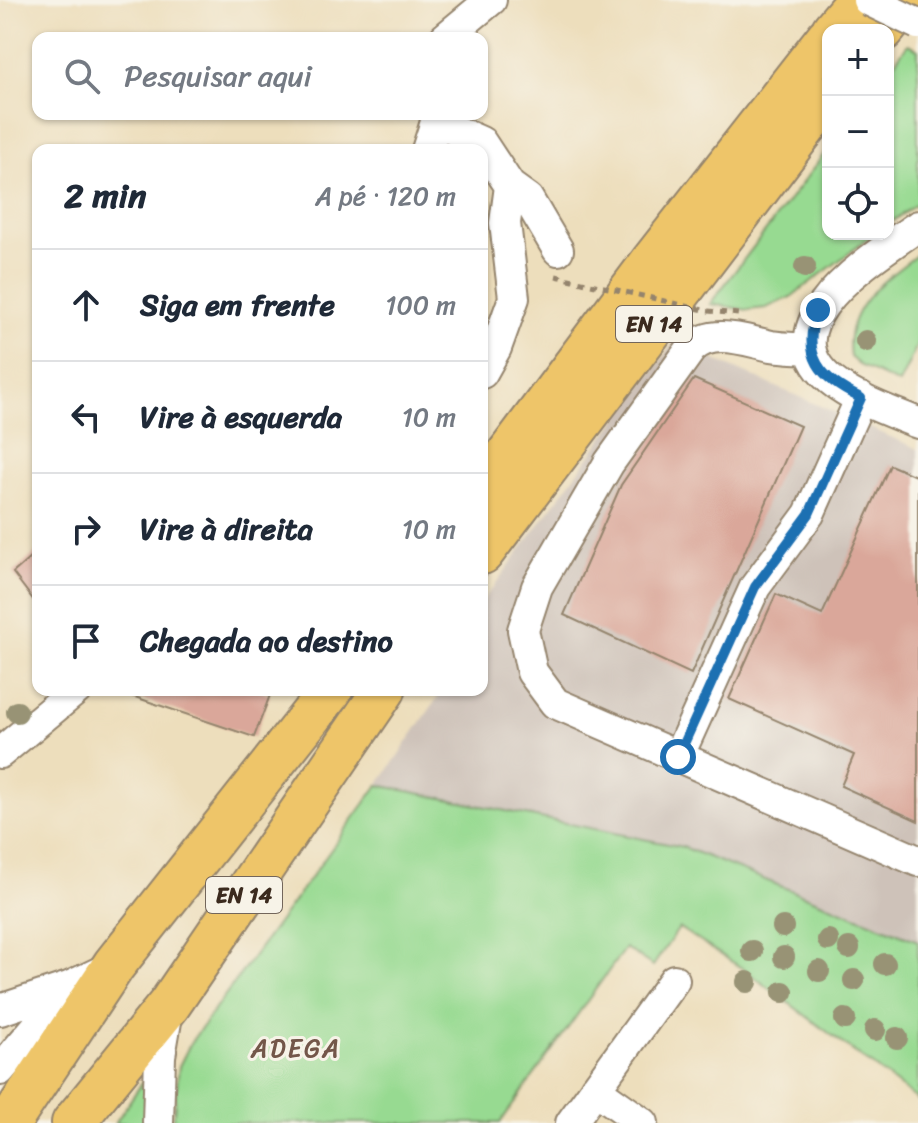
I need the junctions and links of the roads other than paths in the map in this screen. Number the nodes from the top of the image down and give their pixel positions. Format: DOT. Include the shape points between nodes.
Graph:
graph roads {
  1 [pos="491,0"];
  2 [pos="858,0"];
  3 [pos="868,0"];
  4 [pos="907,0"];
  5 [pos="838,24"];
  6 [pos="888,24"];
  7 [pos="918,24"];
  8 [pos="452,32"];
  9 [pos="822,45"];
  10 [pos="822,105"];
  11 [pos="433,129"];
  12 [pos="482,144"];
  13 [pos="488,153"];
  14 [pos="510,186"];
  15 [pos="918,226"];
  16 [pos="557,263"];
  17 [pos="810,349"];
  18 [pos="488,362"];
  19 [pos="861,398"];
  20 [pos="918,423"];
  21 [pos="488,481"];
  22 [pos="488,545"];
  23 [pos="69,696"];
  24 [pos="326,696"];
  25 [pos="380,696"];
  26 [pos="0,753"];
  27 [pos="678,757"];
  28 [pos="918,861"];
  29 [pos="114,965"];
  30 [pos="674,980"];
  31 [pos="71,986"];
  32 [pos="169,1005"];
  33 [pos="0,1010"];
  34 [pos="0,1070"];
  35 [pos="595,1089"];
  36 [pos="88,1114"];
  37 [pos="9,1123"];
  38 [pos="158,1123"];
  39 [pos="571,1123"];
  40 [pos="643,1123"];
  1 -- 8 [label="street"];
  2 -- 5 [label="highway"];
  3 -- 7 [label="street, bridge"];
  4 -- 6 [label="highway"];
  9 -- 21 [label="highway, EN 14"];
  10 -- 22 [label="highway, EN 14"];
  11 -- 12 [label="street"];
  13 -- 14 [label="street"];
  14 -- 16 [label="street" via="528,199"];
  14 -- 18 [label="street" via="505,223 514,298"];
  15 -- 17 [label="street" via="830,294 810,331"];
  17 -- 19 [label="street" via="819,368"];
  17 -- 27 [label="street" via="734,338 698,341 609,463 537,587 523,630 532,672 555,703"];
  19 -- 20 [label="street"];
  19 -- 27 [label="street" via="809,514 755,587"];
  23 -- 26 [label="street"];
  24 -- 29 [label="highway, EN 14"];
  25 -- 32 [label="highway, EN 14"];
  27 -- 28 [label="street"];
  29 -- 31 [label="street"];
  29 -- 37 [label="highway, EN 14"];
  30 -- 35 [label="street"];
  31 -- 33 [label="street"];
  31 -- 34 [label="street"];
  32 -- 36 [label="highway, EN 14"];
  32 -- 38 [label="street" via="160,1056"];
  35 -- 39 [label="street"];
  35 -- 40 [label="street"];
}
